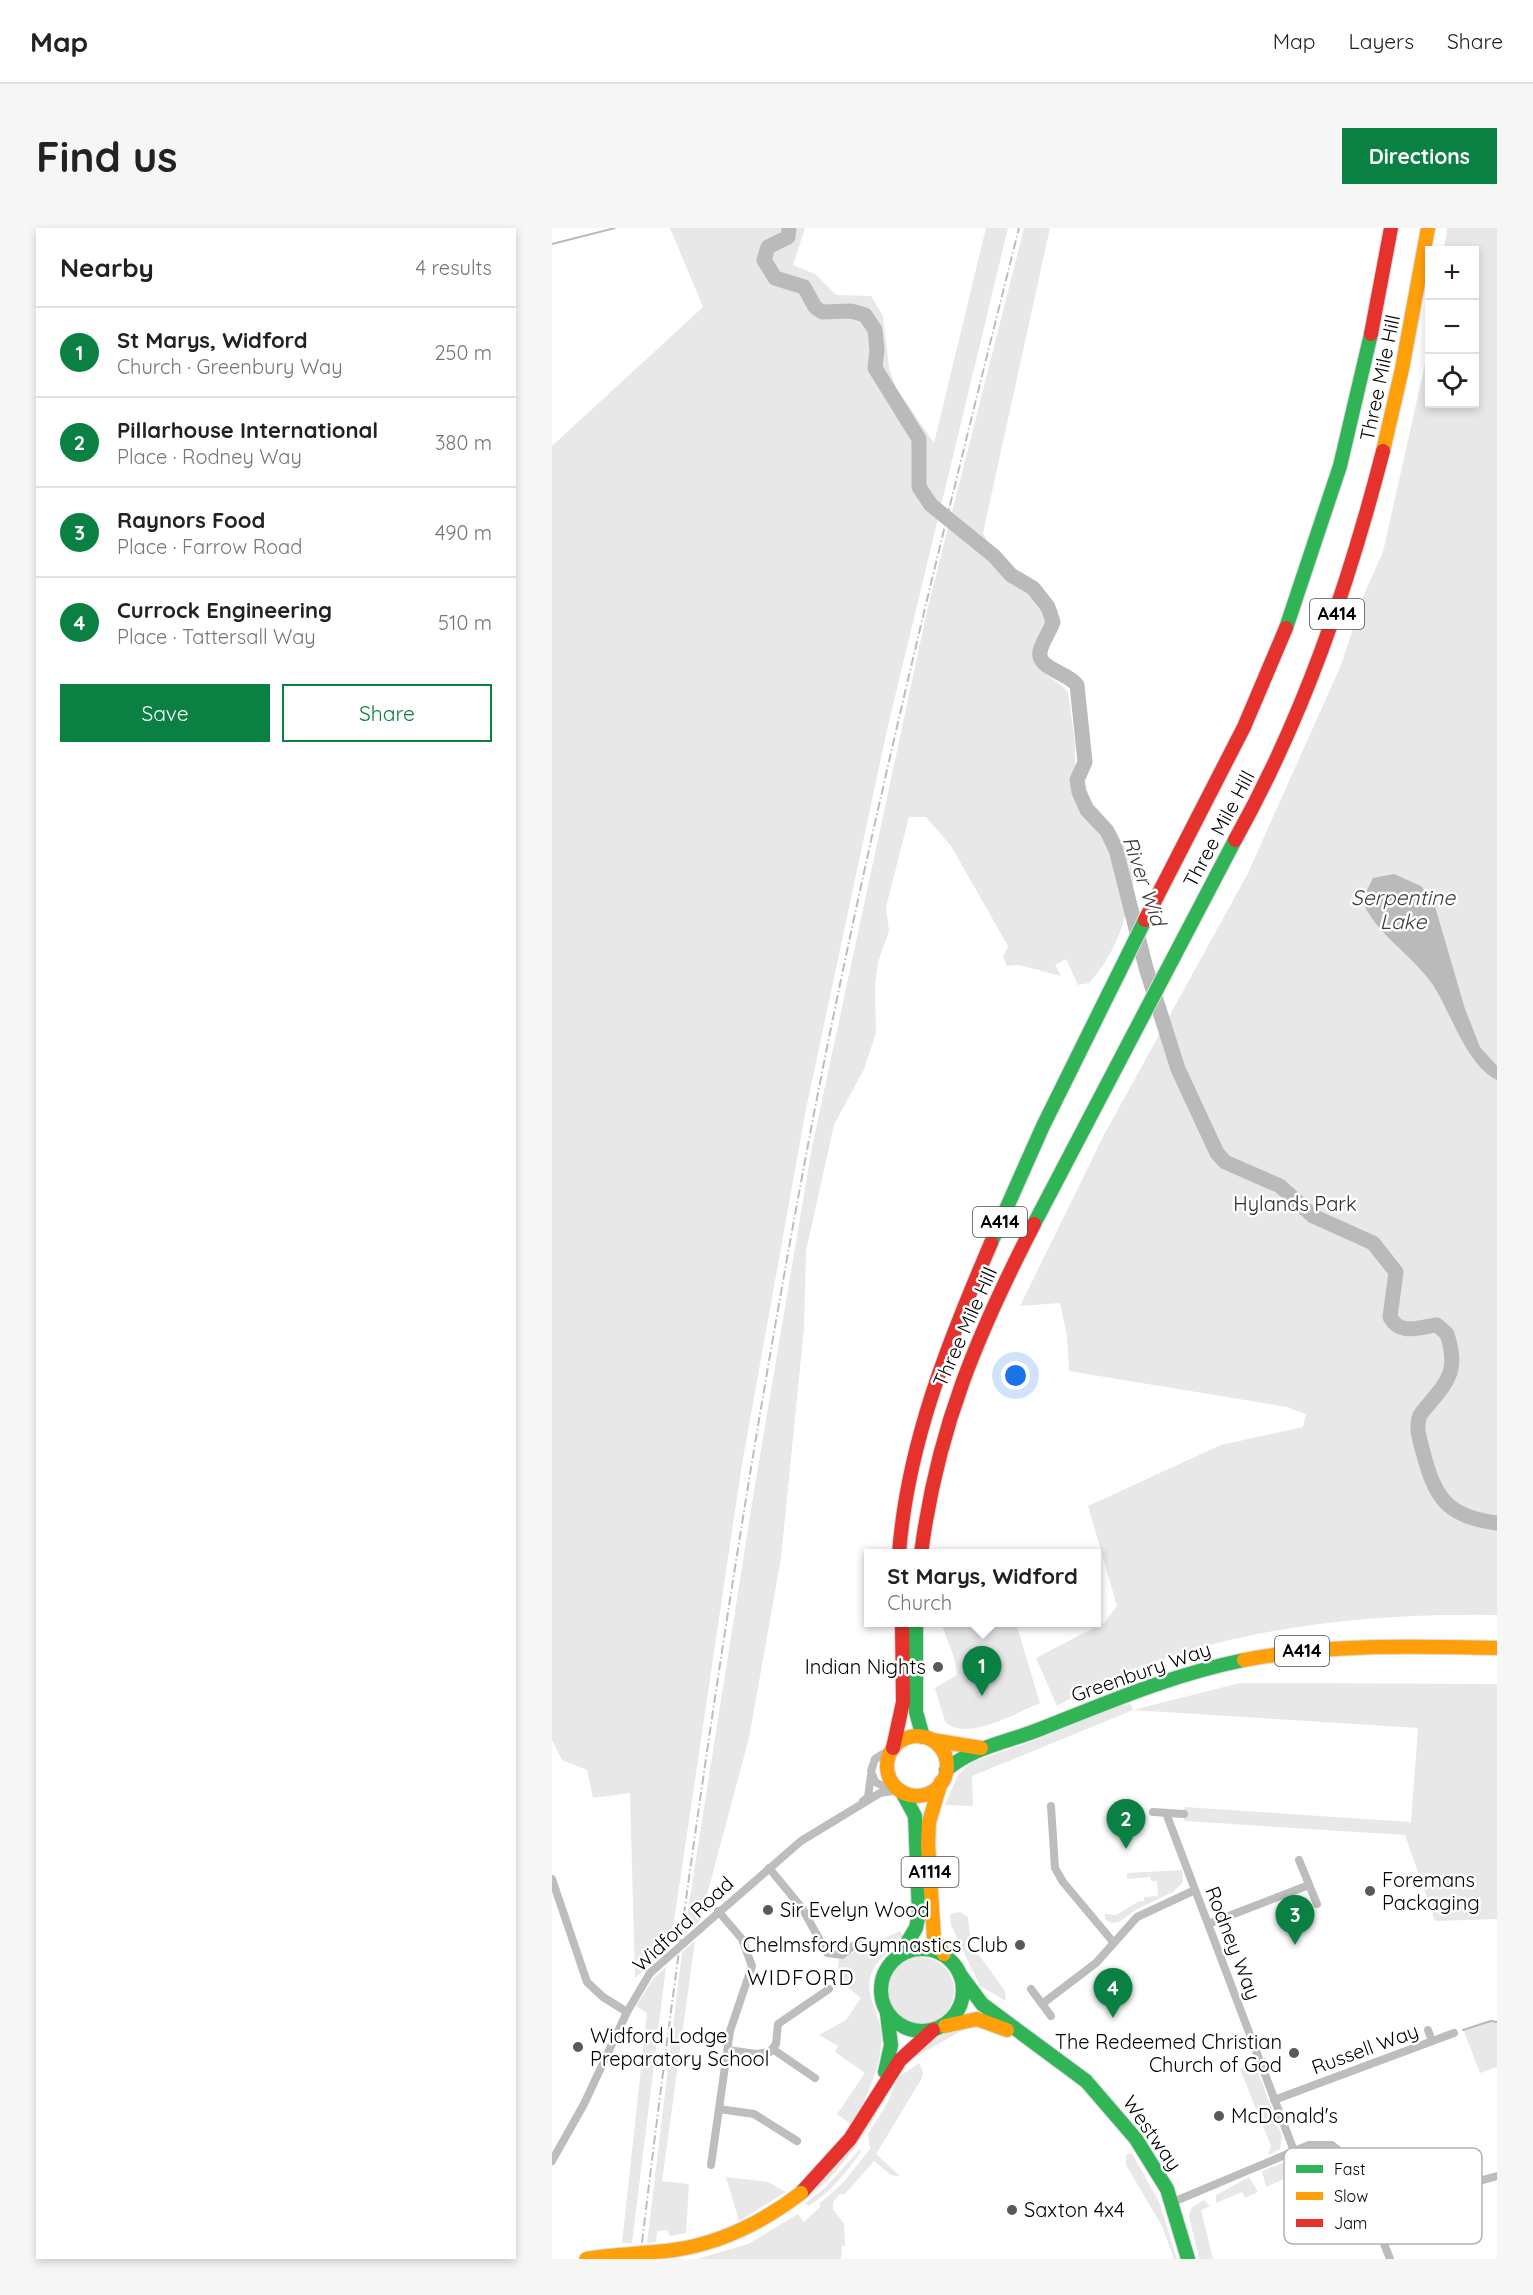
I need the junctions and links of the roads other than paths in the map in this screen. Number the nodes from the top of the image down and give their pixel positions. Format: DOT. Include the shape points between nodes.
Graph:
graph roads {
  1 [pos="1391,228"];
  2 [pos="1428,228"];
  3 [pos="899,1549"];
  4 [pos="922,1549"];
  5 [pos="902,1627"];
  6 [pos="916,1627"];
  7 [pos="1497,1648"];
  8 [pos="928,1738"];
  9 [pos="981,1748"];
  10 [pos="892,1749"];
  11 [pos="871,1775"];
  12 [pos="944,1776"];
  13 [pos="898,1791"];
  14 [pos="1051,1806"];
  15 [pos="848,1812"];
  16 [pos="1153,1812"];
  17 [pos="1166,1813"];
  18 [pos="1184,1814"];
  19 [pos="1299,1860"];
  20 [pos="768,1868"];
  21 [pos="553,1884"];
  22 [pos="1309,1885"];
  23 [pos="1195,1890"];
  24 [pos="1317,1904"];
  25 [pos="718,1911"];
  26 [pos="1208,1924"];
  27 [pos="858,1942"];
  28 [pos="1114,1943"];
  29 [pos="899,1956"];
  30 [pos="948,1959"];
  31 [pos="959,1973"];
  32 [pos="829,1989"];
  33 [pos="1031,1989"];
  34 [pos="1042,2004"];
  35 [pos="627,2012"];
  36 [pos="887,2012"];
  37 [pos="1050,2016"];
  38 [pos="938,2028"];
  39 [pos="1428,2030"];
  40 [pos="1019,2033"];
  41 [pos="1454,2033"];
  42 [pos="1432,2041"];
  43 [pos="728,2050"];
  44 [pos="774,2050"];
  45 [pos="815,2078"];
  46 [pos="883,2082"];
  47 [pos="1275,2100"];
  48 [pos="719,2109"];
  49 [pos="797,2141"];
  50 [pos="1293,2148"];
  51 [pos="1305,2148"];
  52 [pos="1337,2148"];
  53 [pos="1284,2155"];
  54 [pos="552,2161"];
  55 [pos="711,2165"];
  56 [pos="1497,2176"];
  57 [pos="1482,2180"];
  58 [pos="1173,2202"];
  59 [pos="1385,2244"];
  60 [pos="586,2259"];
  61 [pos="1188,2259"];
  62 [pos="1390,2259"];
  1 -- 3 [label="main road, Three Mile Hill / A414" via="1342,458 1295,604 1251,711 1026,1160 941,1366 913,1453"];
  2 -- 4 [label="main road, Three Mile Hill / A414" via="1391,424 1341,604 1283,747 1022,1248 968,1364 939,1445 928,1491"];
  5 -- 10 [label="main road" via="904,1693"];
  6 -- 8 [label="main road" via="916,1712 918,1725"];
  7 -- 9 [label="main road, Greenbury Way / A414" via="1350,1646 1249,1658 1143,1687 1018,1738"];
  8 -- 9 [label="main road, Greenbury Way / A414"];
  8 -- 10 [label="main road, A414" via="904,1738"];
  8 -- 12 [label="main road" via="944,1753"];
  9 -- 12 [label="main road, Greenbury Way / A414" via="958,1760"];
  10 -- 11 [label="street, Widford Road" via="875,1759"];
  10 -- 13 [label="main road" via="888,1773"];
  11 -- 13 [label="street" via="880,1786"];
  11 -- 15 [label="street, Widford Road" via="868,1797"];
  12 -- 13 [label="main road, A414" via="925,1794"];
  12 -- 30 [label="main road, A1114" via="930,1819 928,1844 934,1939"];
  13 -- 15 [label="street, Widford Road" via="880,1793"];
  13 -- 29 [label="main road, A1114" via="915,1816 919,1913 916,1928"];
  14 -- 28 [label="street" via="1055,1868"];
  15 -- 20 [label="street, Widford Road" via="801,1841"];
  16 -- 17 [label="street"];
  17 -- 18 [label="street"];
  17 -- 23 [label="street, Rodney Way"];
  19 -- 22 [label="street"];
  20 -- 25 [label="street, Widford Road"];
  20 -- 27 [label="street" via="802,1908 827,1953 842,1956"];
  21 -- 35 [label="street" via="587,1982"];
  22 -- 24 [label="street"];
  22 -- 26 [label="street"];
  23 -- 26 [label="street, Rodney Way"];
  23 -- 28 [label="street" via="1137,1917"];
  25 -- 35 [label="street, Widford Road, bridge" via="650,1973"];
  25 -- 43 [label="street" via="742,1940 752,1966 733,2018"];
  26 -- 47 [label="street, Rodney Way"];
  28 -- 34 [label="street" via="1096,1963"];
  29 -- 30 [label="main road" via="924,1949"];
  29 -- 36 [label="main road, A1114" via="887,1967 881,1983 881,1998"];
  30 -- 31 [label="main road, A1114"];
  31 -- 38 [label="main road, A1114" via="963,1989 960,2004 952,2019"];
  31 -- 40 [label="main road, Westway" via="974,1996"];
  32 -- 44 [label="street" via="778,2024"];
  33 -- 34 [label="street"];
  34 -- 37 [label="street"];
  35 -- 54 [label="street, Widford Road"];
  36 -- 38 [label="main road" via="907,2029"];
  36 -- 46 [label="main road, A1114" via="891,2045"];
  38 -- 40 [label="main road, Westway" via="977,2019"];
  38 -- 46 [label="main road, A1114" via="908,2050"];
  39 -- 42 [label="street, Russell Way"];
  40 -- 58 [label="main road, Westway" via="1095,2090 1136,2139"];
  41 -- 42 [label="street, Russell Way"];
  42 -- 47 [label="street, Russell Way"];
  43 -- 44 [label="street" via="756,2054"];
  43 -- 48 [label="street"];
  44 -- 45 [label="street"];
  46 -- 60 [label="main road, A1114, bridge" via="854,2134 826,2169 801,2193 761,2221 710,2242 676,2250 615,2253"];
  47 -- 50 [label="street, Rodney Way"];
  48 -- 49 [label="street" via="754,2114"];
  48 -- 55 [label="street"];
  51 -- 52 [label="street" via="1320,2144"];
  53 -- 58 [label="street"];
  56 -- 57 [label="street"];
  58 -- 61 [label="main road, Westway"];
  59 -- 62 [label="street"];
}
